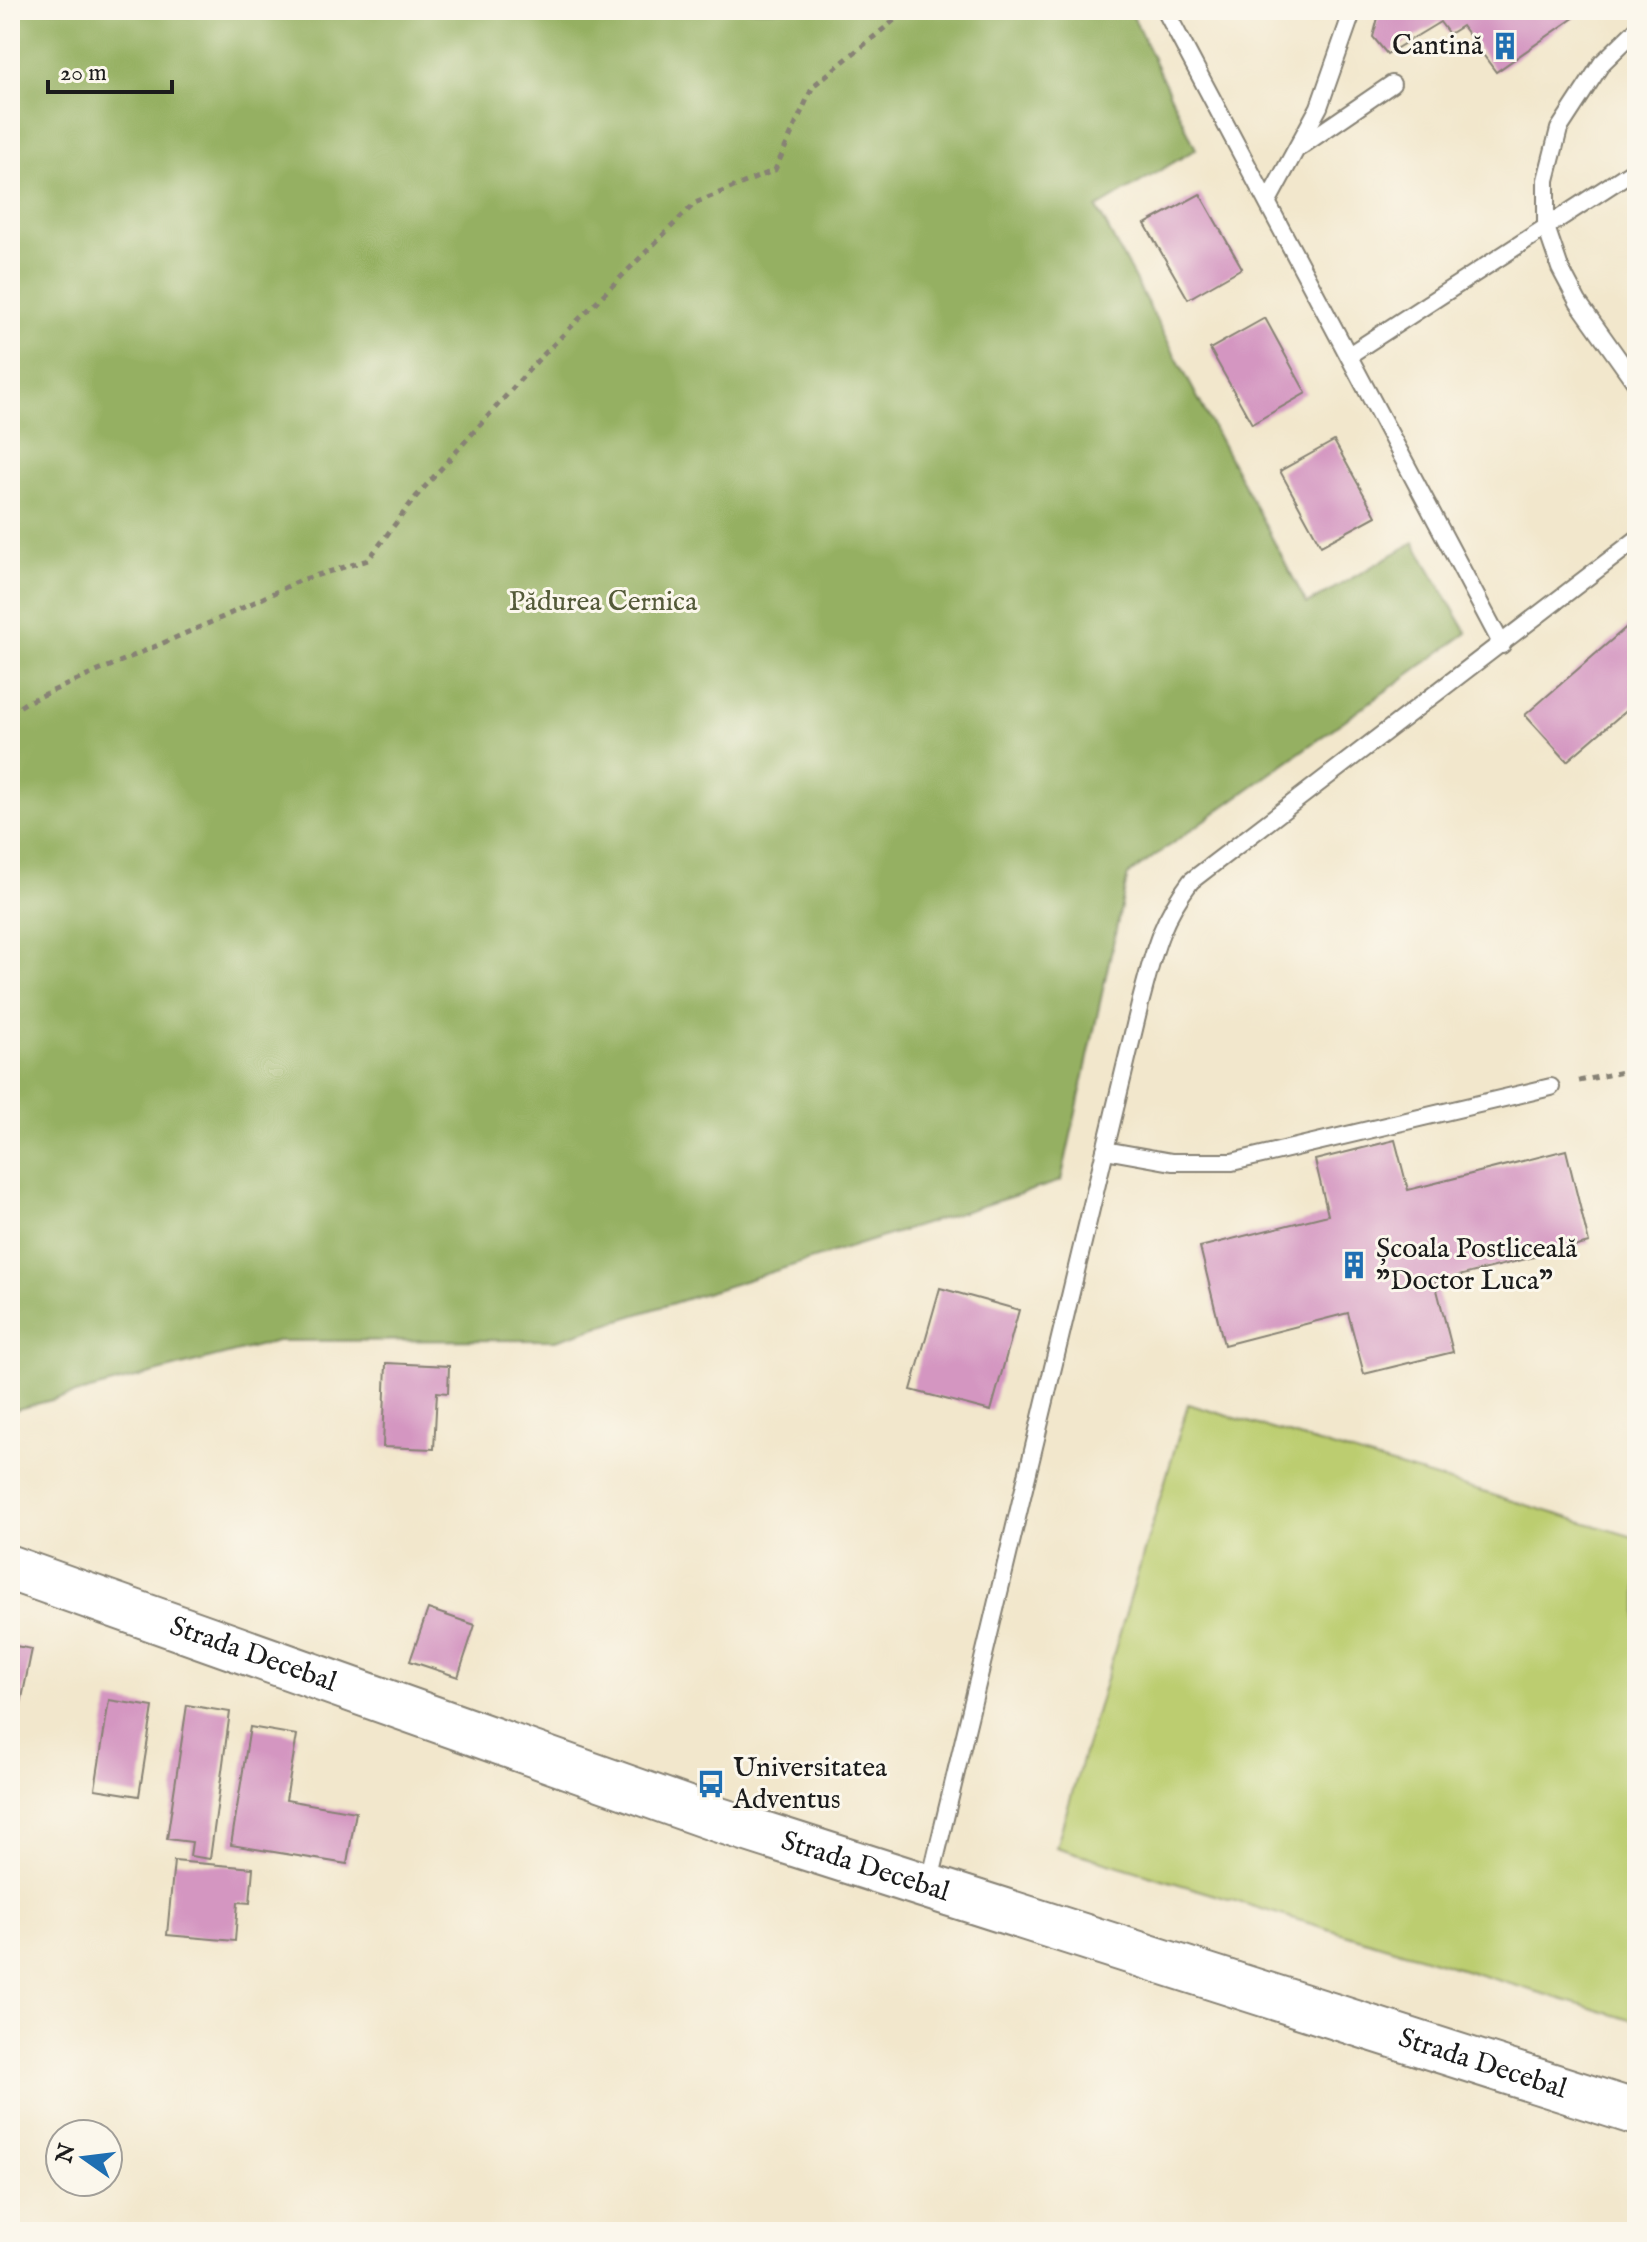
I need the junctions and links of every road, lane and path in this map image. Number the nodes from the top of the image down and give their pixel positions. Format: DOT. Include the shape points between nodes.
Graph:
graph roads {
  1 [pos="907,10"];
  2 [pos="1165,10"];
  3 [pos="1353,10"];
  4 [pos="1637,29"];
  5 [pos="1392,84"];
  6 [pos="1296,151"];
  7 [pos="1637,168"];
  8 [pos="1268,201"];
  9 [pos="1546,227"];
  10 [pos="1349,355"];
  11 [pos="1637,385"];
  12 [pos="1637,539"];
  13 [pos="1502,645"];
  14 [pos="10,713"];
  15 [pos="1637,1069"];
  16 [pos="1551,1087"];
  17 [pos="1105,1150"];
  18 [pos="10,1568"];
  19 [pos="928,1887"];
  20 [pos="1637,2113"];
  1 -- 14 [label="path" via="813,86 775,170 695,203 537,361 414,499 368,560 301,580"];
  2 -- 8 [label="lane"];
  3 -- 6 [label="lane" via="1319,107"];
  4 -- 9 [label="lane" via="1602,63 1559,129 1546,180"];
  5 -- 6 [label="lane"];
  6 -- 8 [label="lane"];
  7 -- 9 [label="lane"];
  8 -- 10 [label="lane"];
  9 -- 10 [label="lane"];
  9 -- 11 [label="lane" via="1578,302"];
  10 -- 13 [label="lane"];
  12 -- 13 [label="lane"];
  13 -- 17 [label="lane" via="1191,881 1170,908 1157,941"];
  15 -- 16 [label="path"];
  16 -- 17 [label="lane" via="1232,1162 1172,1162"];
  17 -- 19 [label="lane"];
  18 -- 19 [label="main road, Strada Decebal" via="698,1813"];
  19 -- 20 [label="main road, Strada Decebal"];
}
